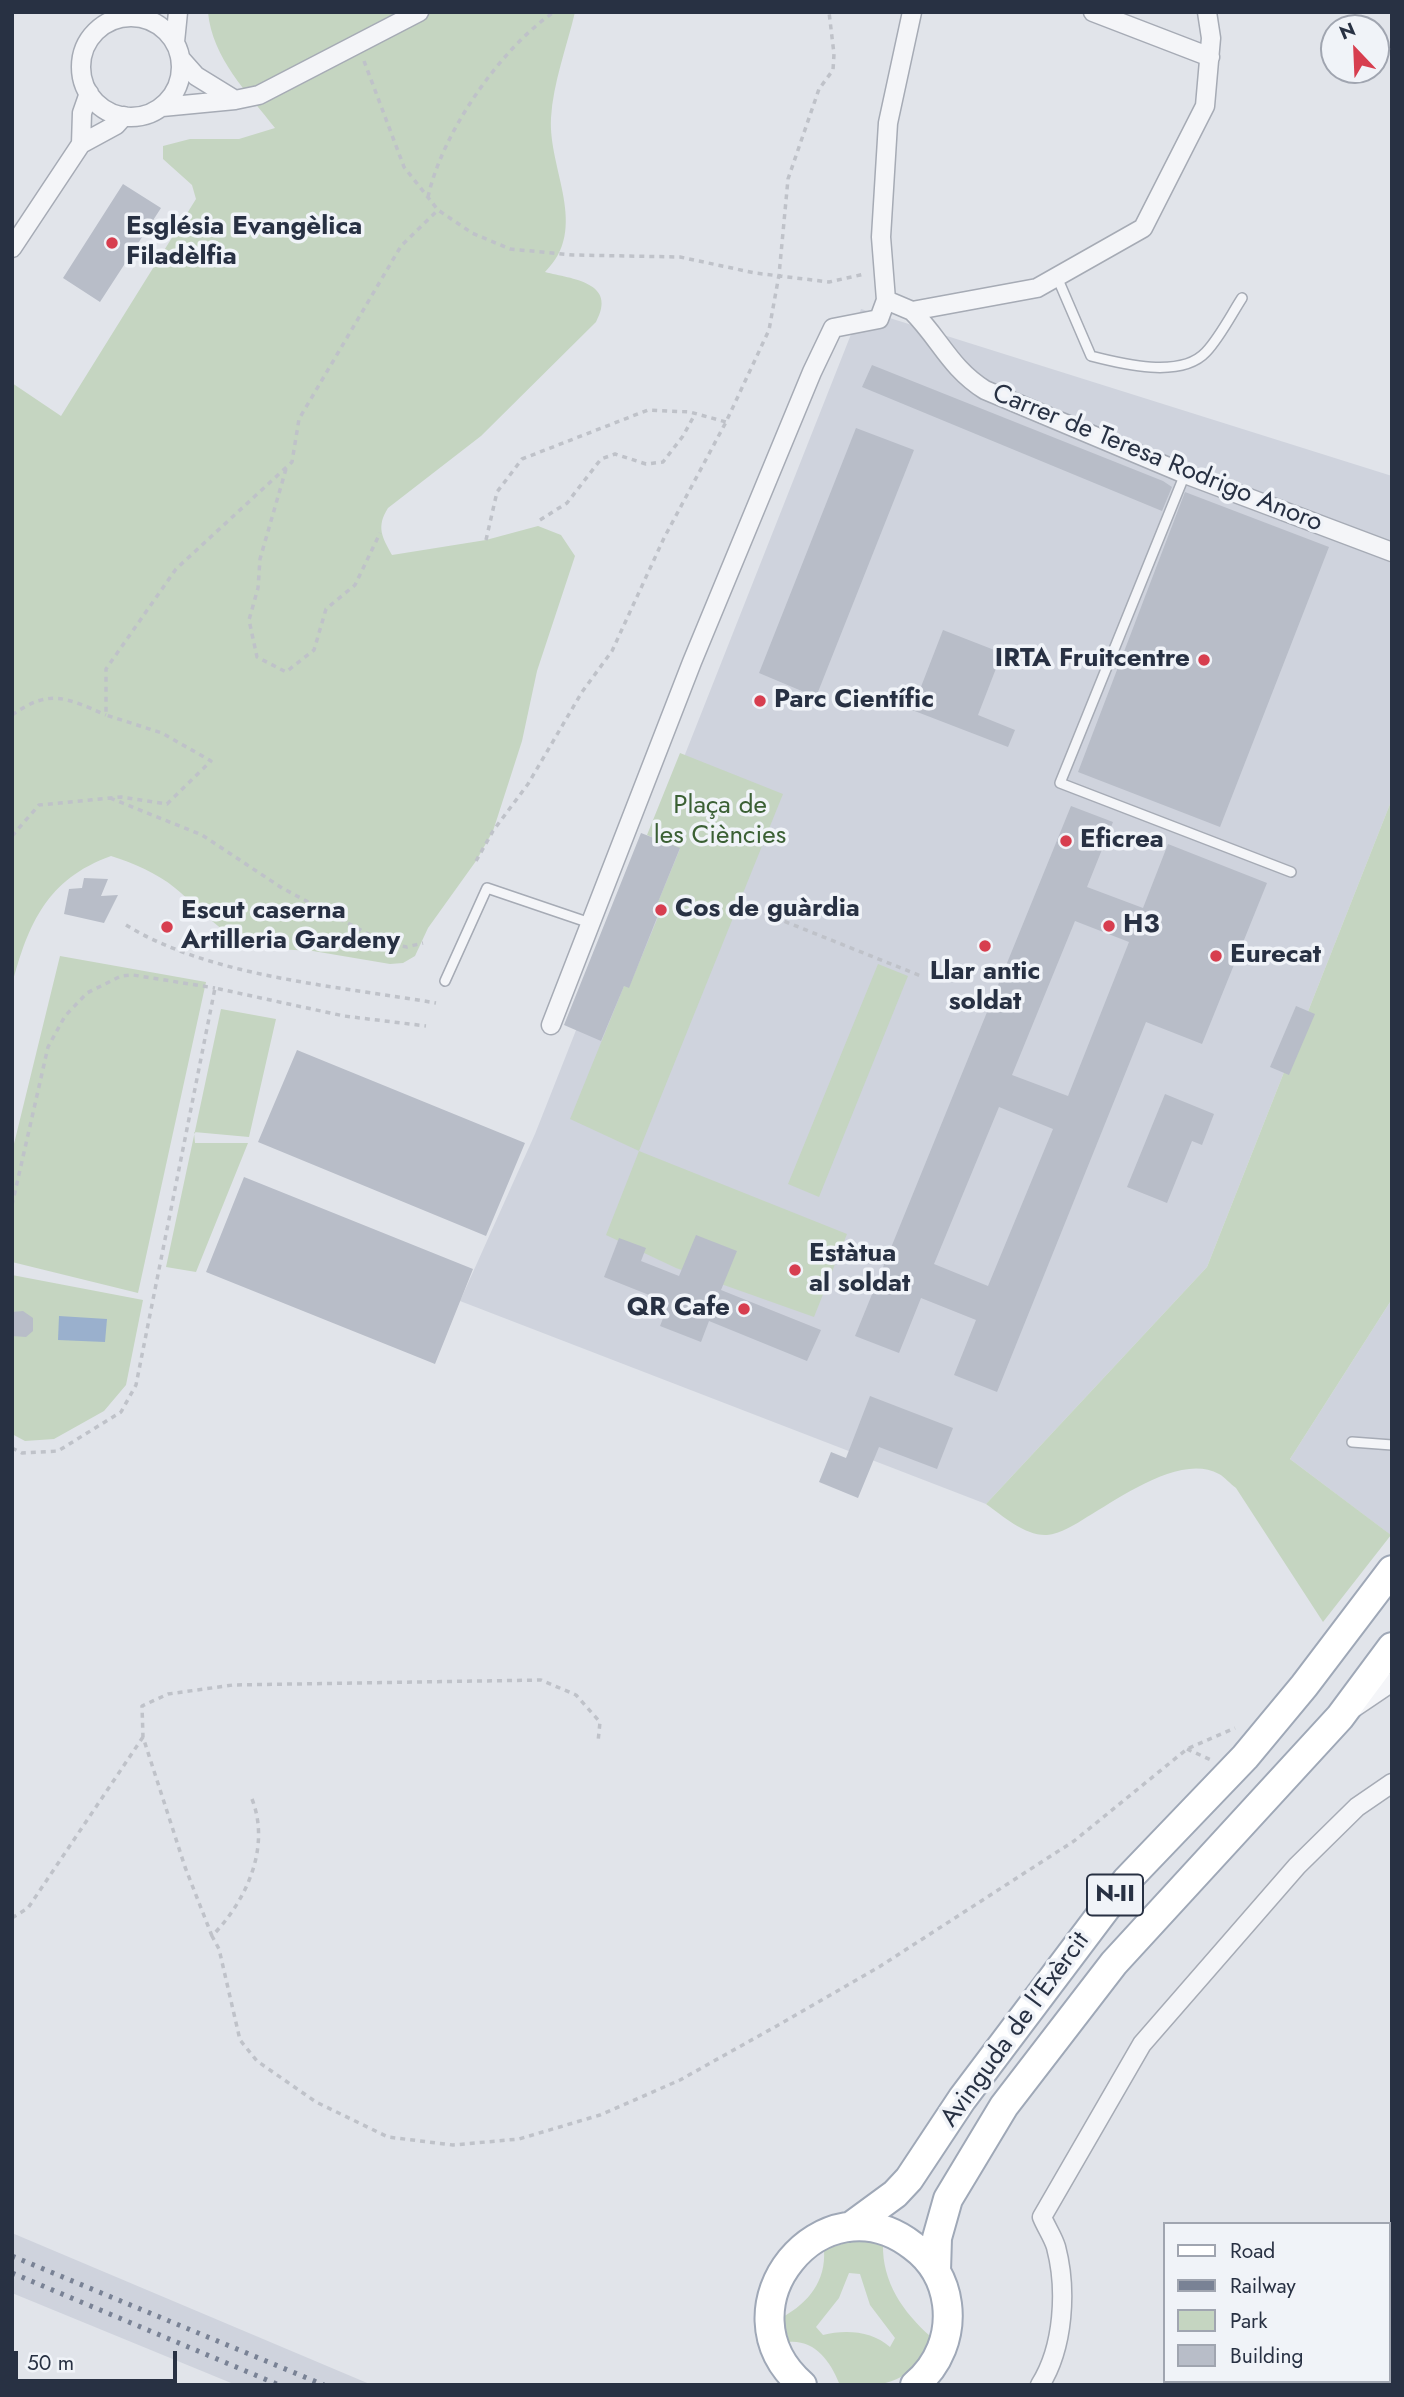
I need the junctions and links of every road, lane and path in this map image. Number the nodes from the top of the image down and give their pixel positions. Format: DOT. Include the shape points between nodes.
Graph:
graph roads {
  1 [pos="178,12"];
  2 [pos="419,12"];
  3 [pos="554,12"];
  4 [pos="829,12"];
  5 [pos="912,12"];
  6 [pos="1093,12"];
  7 [pos="1207,12"];
  8 [pos="154,17"];
  9 [pos="358,44"];
  10 [pos="178,50"];
  11 [pos="1210,57"];
  12 [pos="89,93"];
  13 [pos="235,100"];
  14 [pos="162,107"];
  15 [pos="124,116"];
  16 [pos="81,144"];
  17 [pos="428,197"];
  18 [pos="438,210"];
  19 [pos="12,248"];
  20 [pos="884,270"];
  21 [pos="779,275"];
  22 [pos="1057,277"];
  23 [pos="1242,298"];
  24 [pos="886,300"];
  25 [pos="912,311"];
  26 [pos="695,414"];
  27 [pos="726,422"];
  28 [pos="286,467"];
  29 [pos="1185,474"];
  30 [pos="540,520"];
  31 [pos="380,533"];
  32 [pos="486,540"];
  33 [pos="1392,552"];
  34 [pos="12,715"];
  35 [pos="106,715"];
  36 [pos="109,798"];
  37 [pos="12,836"];
  38 [pos="476,861"];
  39 [pos="1291,872"];
  40 [pos="766,914"];
  41 [pos="590,923"];
  42 [pos="126,925"];
  43 [pos="422,943"];
  44 [pos="921,976"];
  45 [pos="445,981"];
  46 [pos="215,988"];
  47 [pos="436,1003"];
  48 [pos="551,1025"];
  49 [pos="426,1026"];
  50 [pos="12,1205"];
  51 [pos="1352,1442"];
  52 [pos="1392,1445"];
  53 [pos="12,1448"];
  54 [pos="1392,1570"];
  55 [pos="1392,1647"];
  56 [pos="1392,1682"];
  57 [pos="1340,1717"];
  58 [pos="142,1737"];
  59 [pos="598,1742"];
  60 [pos="1187,1749"];
  61 [pos="1392,1783"];
  62 [pos="252,1799"];
  63 [pos="12,1918"];
  64 [pos="212,1937"];
  65 [pos="850,2227"];
  66 [pos="936,2271"];
  67 [pos="790,2379"];
  68 [pos="915,2385"];
  69 [pos="1040,2385"];
  1 -- 10 [label="street"];
  2 -- 9 [label="street"];
  3 -- 17 [label="path" via="496,64 460,123"];
  4 -- 21 [label="path" via="833,70 819,89 788,179"];
  5 -- 20 [label="street" via="888,123 881,237"];
  6 -- 11 [label="street"];
  7 -- 11 [label="street"];
  8 -- 10 [label="street"];
  8 -- 12 [label="street" via="111,21 95,32 80,68"];
  9 -- 13 [label="street" via="259,94"];
  9 -- 17 [label="path" via="404,167"];
  10 -- 13 [label="street" via="196,76"];
  10 -- 14 [label="street" via="181,76"];
  11 -- 22 [label="street" via="1205,106 1143,228"];
  12 -- 15 [label="street" via="97,105"];
  12 -- 16 [label="street" via="82,113"];
  13 -- 14 [label="street"];
  14 -- 15 [label="street" via="140,117"];
  15 -- 16 [label="street"];
  16 -- 19 [label="street"];
  17 -- 18 [label="path"];
  18 -- 21 [label="path" via="466,231 510,248 573,255 680,257"];
  18 -- 28 [label="path" via="401,246 299,419 292,462"];
  20 -- 21 [label="path" via="829,282"];
  20 -- 24 [label="street"];
  21 -- 27 [label="path" via="769,330"];
  22 -- 23 [label="lane" via="1091,356 1131,367 1178,366 1205,354"];
  22 -- 25 [label="street" via="1037,288"];
  24 -- 25 [label="street"];
  24 -- 41 [label="street" via="879,319 833,328 692,662"];
  25 -- 29 [label="street, Carrer de Teresa Rodrigo Anoro" via="950,362 985,390"];
  26 -- 27 [label="path"];
  26 -- 30 [label="path" via="663,462 646,464 615,454 601,459 567,503"];
  26 -- 32 [label="path" via="648,410 522,459 496,492"];
  27 -- 38 [label="path" via="664,538 612,651"];
  28 -- 31 [label="path" via="260,559 249,620 257,656 286,672 314,650 326,609 355,585"];
  28 -- 35 [label="path" via="176,569 106,670"];
  29 -- 33 [label="street, Carrer de Teresa Rodrigo Anoro"];
  29 -- 39 [label="lane" via="1060,783"];
  34 -- 35 [label="path" via="39,698 61,698"];
  35 -- 36 [label="path" via="162,733 211,761 167,804"];
  36 -- 37 [label="path" via="39,805"];
  36 -- 43 [label="path" via="202,835 282,888 387,944 407,947"];
  40 -- 44 [label="path"];
  41 -- 45 [label="lane" via="487,888"];
  41 -- 48 [label="street"];
  42 -- 47 [label="path" via="152,941 216,965"];
  46 -- 49 [label="path" via="344,1016"];
  46 -- 50 [label="path" via="121,976 88,993 65,1016 48,1047"];
  46 -- 53 [label="path" via="136,1385 121,1412 58,1451 22,1453"];
  51 -- 52 [label="lane"];
  54 -- 65 [label="main road, Avinguda de l'Exèrcit / N-II" via="1245,1757 1127,1880 978,2077 909,2179"];
  55 -- 57 [label="main road, Avinguda de l'Exèrcit / N-II"];
  56 -- 57 [label="street"];
  57 -- 66 [label="main road, Avinguda de l'Exèrcit / N-II" via="1114,1963 1004,2106 948,2199 937,2238"];
  58 -- 59 [label="path" via="142,1706 168,1693 233,1685 541,1680 576,1695 600,1722"];
  58 -- 63 [label="path" via="28,1908"];
  58 -- 64 [label="path"];
  60 -- 64 [label="path" via="1074,1841 862,1976 680,2080 600,2115 519,2138 453,2145 388,2137 316,2102 257,2061 240,2040 219,1949"];
  61 -- 69 [label="street" via="1357,1807 1297,1866 1142,2045 1129,2067 1042,2217 1056,2245 1061,2328"];
  62 -- 64 [label="path" via="260,1819 257,1856 231,1916"];
  65 -- 66 [label="main road, N-II" via="900,2237 920,2251"];
  65 -- 67 [label="main road, N-II" via="813,2240 792,2257 778,2278 770,2304 770,2330"];
  66 -- 68 [label="main road, N-II" via="946,2296 946,2336 936,2361"];
}
